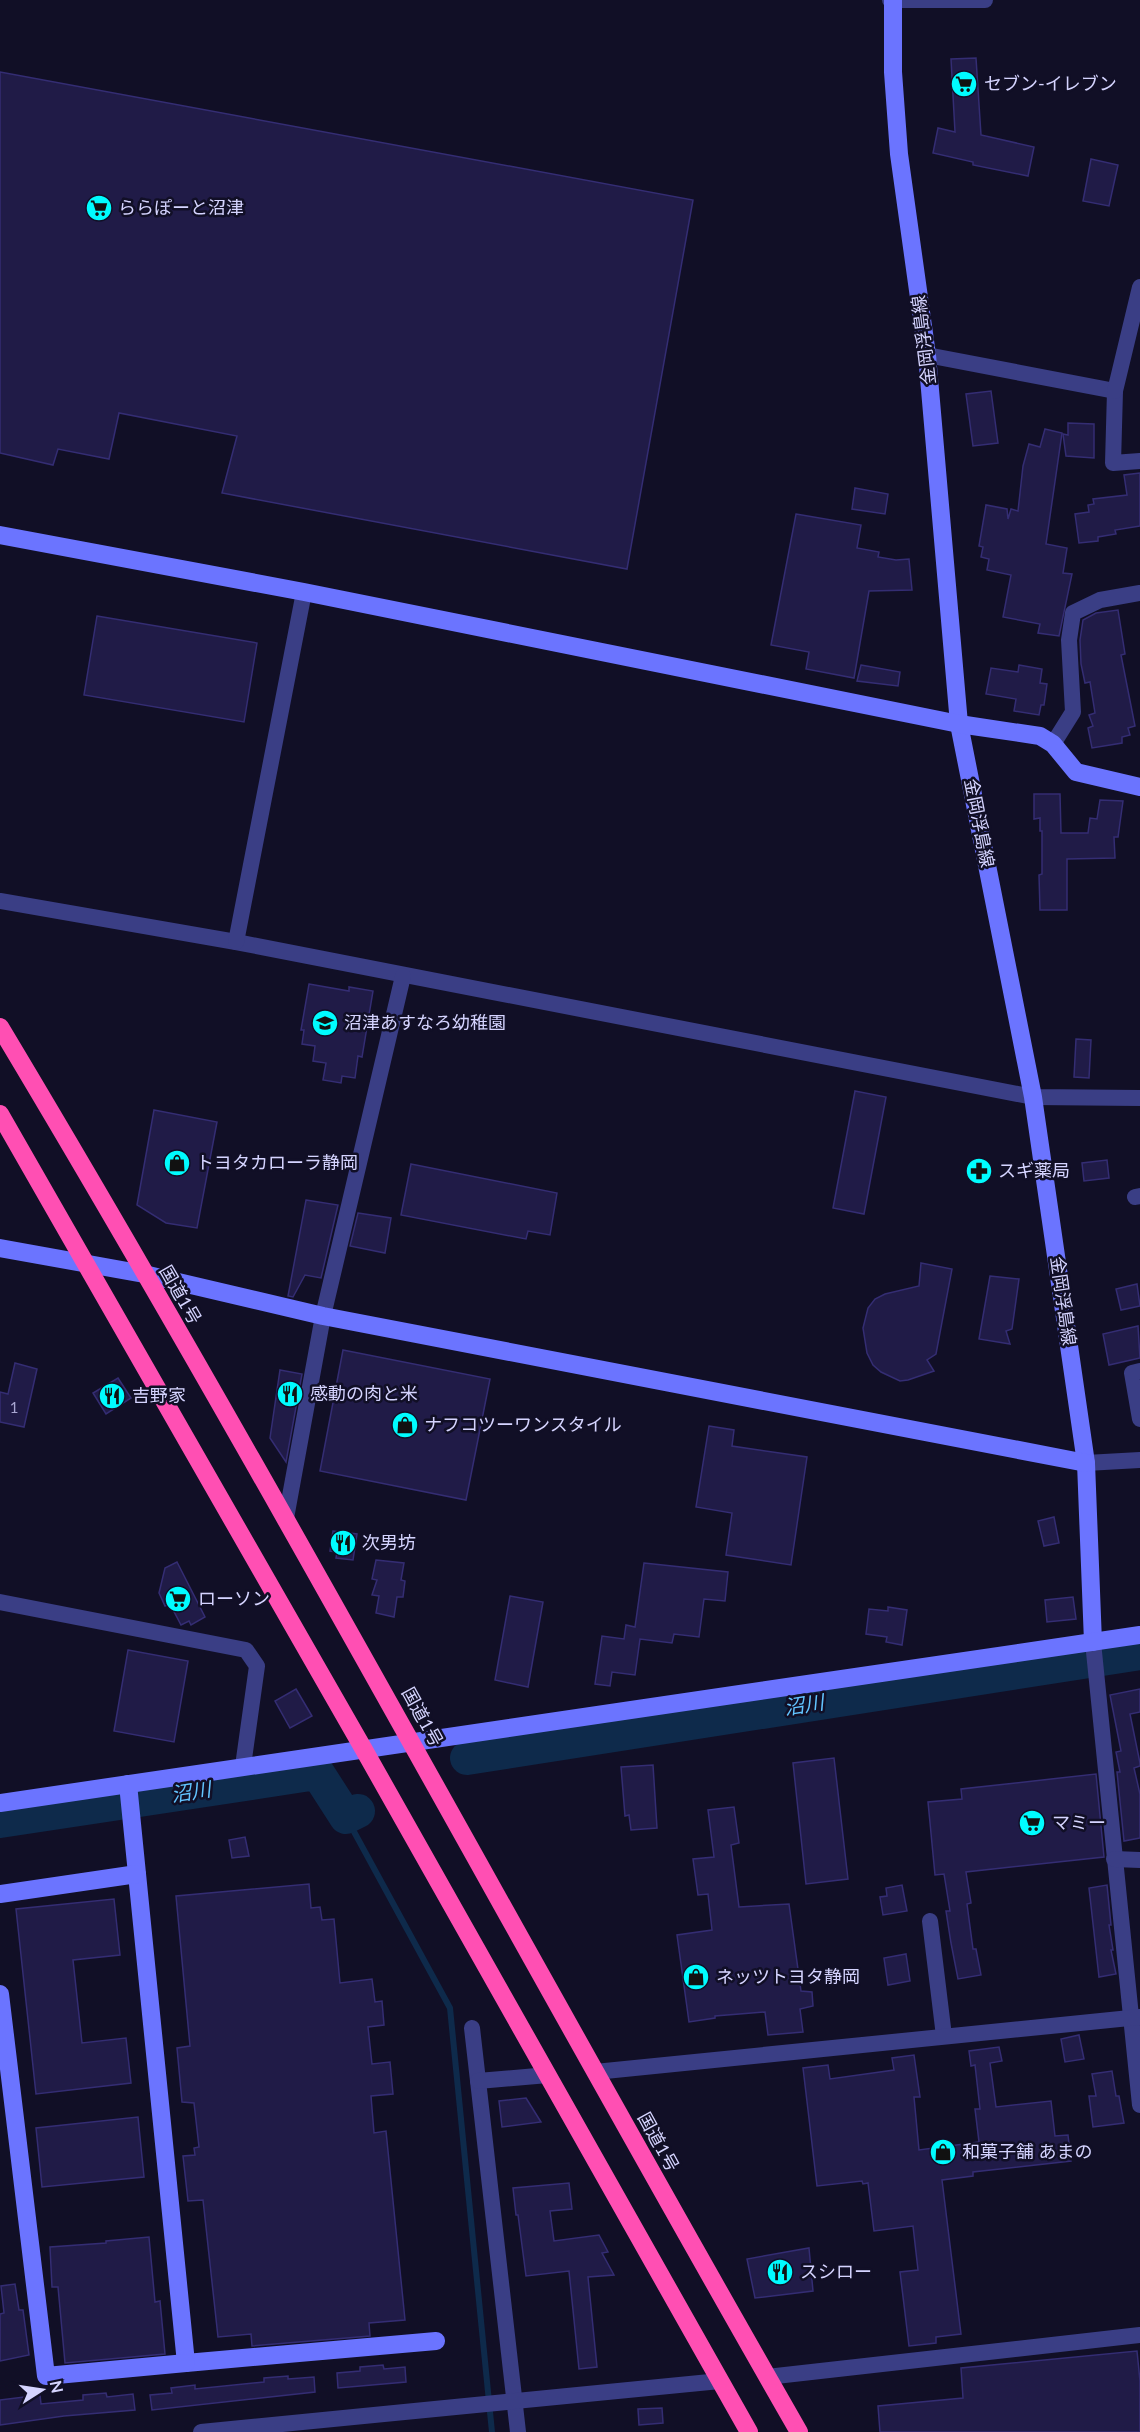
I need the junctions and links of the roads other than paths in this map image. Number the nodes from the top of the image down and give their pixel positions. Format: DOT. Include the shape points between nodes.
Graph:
graph roads {
  1 [pos="892,0"];
  2 [pos="985,0"];
  3 [pos="1140,287"];
  4 [pos="927,355"];
  5 [pos="1115,391"];
  6 [pos="1140,460"];
  7 [pos="0,535"];
  8 [pos="304,592"];
  9 [pos="1140,593"];
  10 [pos="959,724"];
  11 [pos="1053,744"];
  12 [pos="1140,787"];
  13 [pos="0,901"];
  14 [pos="236,942"];
  15 [pos="403,976"];
  16 [pos="0,1027"];
  17 [pos="1033,1097"];
  18 [pos="1140,1098"];
  19 [pos="0,1114"];
  20 [pos="0,1248"];
  21 [pos="86,1264"];
  22 [pos="144,1274"];
  23 [pos="323,1316"];
  24 [pos="1140,1371"];
  25 [pos="1140,1419"];
  26 [pos="1140,1460"];
  27 [pos="1086,1463"];
  28 [pos="286,1518"];
  29 [pos="0,1602"];
  30 [pos="1140,1635"];
  31 [pos="1093,1642"];
  32 [pos="411,1741"];
  33 [pos="363,1748"];
  34 [pos="243,1766"];
  35 [pos="128,1784"];
  36 [pos="0,1803"];
  37 [pos="1114,1859"];
  38 [pos="1140,1860"];
  39 [pos="137,1874"];
  40 [pos="0,1894"];
  41 [pos="930,1921"];
  42 [pos="0,2001"];
  43 [pos="1135,2017"];
  44 [pos="472,2028"];
  45 [pos="944,2036"];
  46 [pos="595,2072"];
  47 [pos="548,2075"];
  48 [pos="478,2081"];
  49 [pos="1140,2105"];
  50 [pos="1140,2336"];
  51 [pos="436,2341"];
  52 [pos="186,2363"];
  53 [pos="767,2377"];
  54 [pos="720,2381"];
  55 [pos="516,2400"];
  56 [pos="201,2432"];
  57 [pos="518,2432"];
  58 [pos="749,2432"];
  59 [pos="799,2432"];
  1 -- 2 [label="street"];
  1 -- 4 [label="street, 金岡浮島線" via="899,154"];
  3 -- 5 [label="street"];
  4 -- 5 [label="street"];
  4 -- 10 [label="street, 金岡浮島線"];
  5 -- 6 [label="street" via="1113,463"];
  7 -- 8 [label="street"];
  8 -- 10 [label="street"];
  8 -- 14 [label="street"];
  9 -- 11 [label="street" via="1100,600 1073,614 1069,640 1073,712"];
  10 -- 11 [label="street" via="1040,736"];
  10 -- 17 [label="street, 金岡浮島線"];
  11 -- 12 [label="street" via="1076,772"];
  13 -- 14 [label="street"];
  14 -- 15 [label="street"];
  15 -- 17 [label="street"];
  15 -- 23 [label="street"];
  16 -- 22 [label="highway, 国道1号"];
  17 -- 18 [label="street"];
  17 -- 27 [label="street, 金岡浮島線"];
  19 -- 21 [label="highway"];
  20 -- 21 [label="street"];
  21 -- 22 [label="street"];
  21 -- 33 [label="highway"];
  22 -- 23 [label="street"];
  22 -- 28 [label="highway, 国道1号"];
  23 -- 27 [label="street"];
  23 -- 28 [label="street"];
  24 -- 25 [label="street" via="1132,1373"];
  26 -- 27 [label="street"];
  27 -- 31 [label="street, 金岡浮島線"];
  28 -- 32 [label="highway, 国道1号"];
  29 -- 34 [label="street" via="246,1650 257,1666"];
  30 -- 31 [label="street"];
  31 -- 32 [label="street"];
  31 -- 37 [label="street"];
  32 -- 33 [label="street"];
  32 -- 46 [label="highway, 国道1号"];
  33 -- 34 [label="street"];
  33 -- 47 [label="highway"];
  34 -- 35 [label="street"];
  35 -- 36 [label="street"];
  35 -- 39 [label="street"];
  37 -- 38 [label="street"];
  37 -- 43 [label="street"];
  39 -- 40 [label="street"];
  39 -- 52 [label="street"];
  41 -- 45 [label="street"];
  42 -- 52 [label="street" via="46,2376"];
  43 -- 45 [label="street"];
  43 -- 49 [label="street"];
  44 -- 48 [label="street"];
  45 -- 46 [label="street"];
  46 -- 53 [label="highway, 国道1号"];
  47 -- 48 [label="street"];
  47 -- 54 [label="highway"];
  48 -- 55 [label="street"];
  50 -- 53 [label="street"];
  51 -- 52 [label="street"];
  53 -- 59 [label="highway, 国道1号"];
  54 -- 55 [label="street"];
  54 -- 58 [label="highway"];
  55 -- 56 [label="street"];
  55 -- 57 [label="street"];
}
